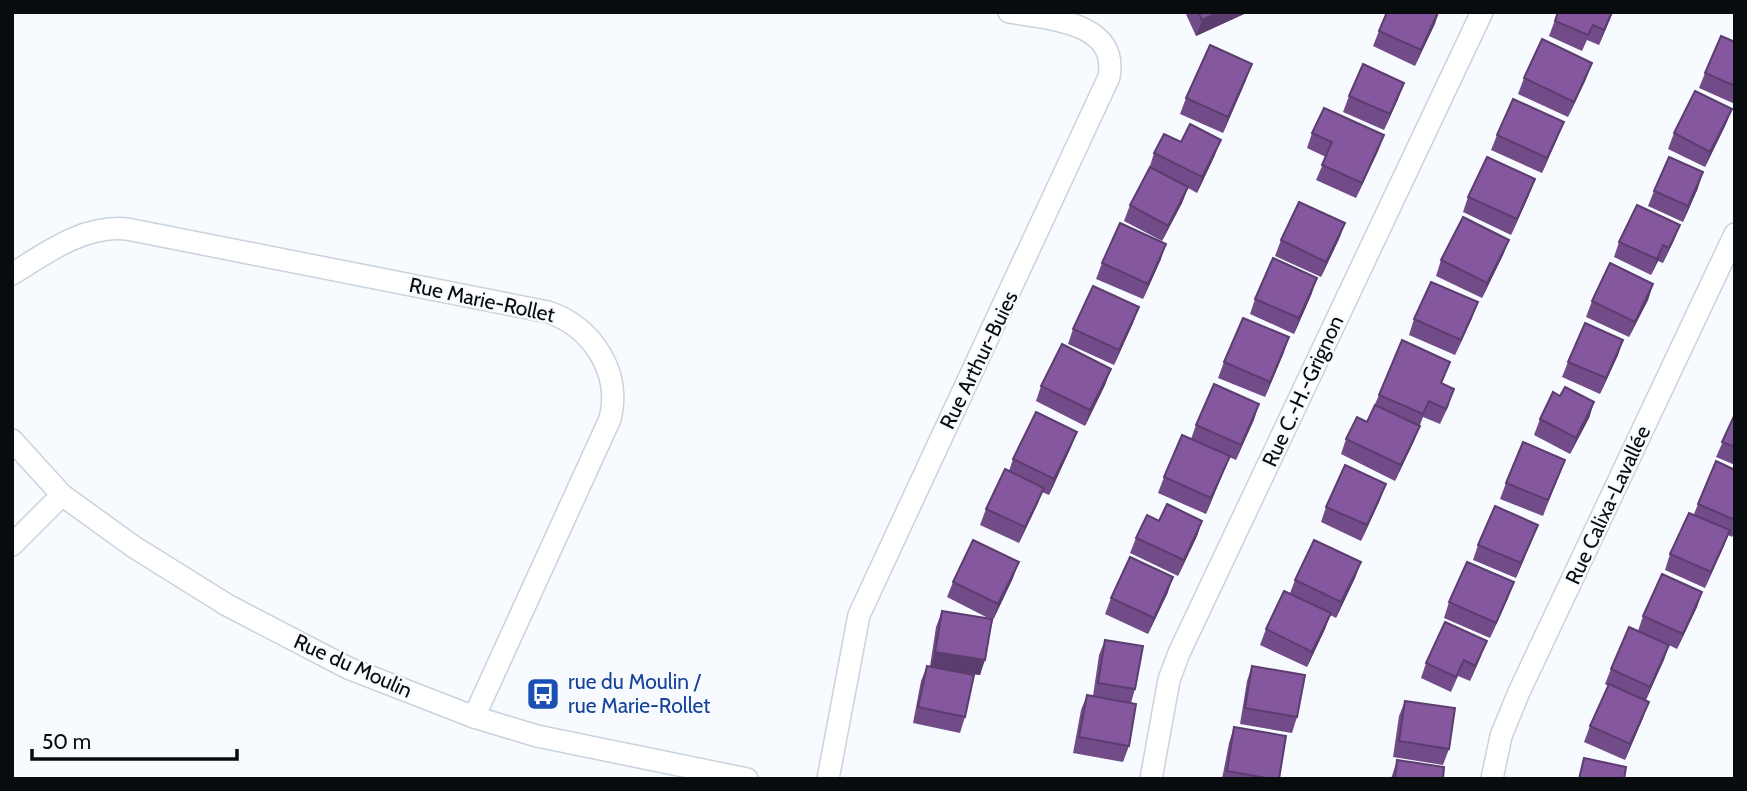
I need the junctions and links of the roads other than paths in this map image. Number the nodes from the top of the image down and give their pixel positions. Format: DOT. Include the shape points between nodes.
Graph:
graph roads {
  1 [pos="1009,12"];
  2 [pos="1482,12"];
  3 [pos="1735,234"];
  4 [pos="12,274"];
  5 [pos="12,440"];
  6 [pos="62,495"];
  7 [pos="12,545"];
  8 [pos="474,717"];
  9 [pos="747,779"];
  10 [pos="828,779"];
  11 [pos="1151,779"];
  12 [pos="1492,779"];
  1 -- 10 [label="street, Rue Arthur-Buies" via="1088,30 1108,53 1109,77 859,615"];
  2 -- 11 [label="street, Rue C.-H.-Grignon" via="1178,653"];
  3 -- 12 [label="street, Rue Calixa-Lavallée" via="1519,692 1501,736"];
  4 -- 8 [label="street, Rue Marie-Rollet" via="83,234 127,229 548,312 589,336 611,381 610,419"];
  5 -- 6 [label="street, Rue du Moulin"];
  6 -- 7 [label="street"];
  6 -- 8 [label="street, Rue du Moulin" via="134,547 238,611 348,668"];
  8 -- 9 [label="street, Rue du Moulin" via="553,740"];
}
